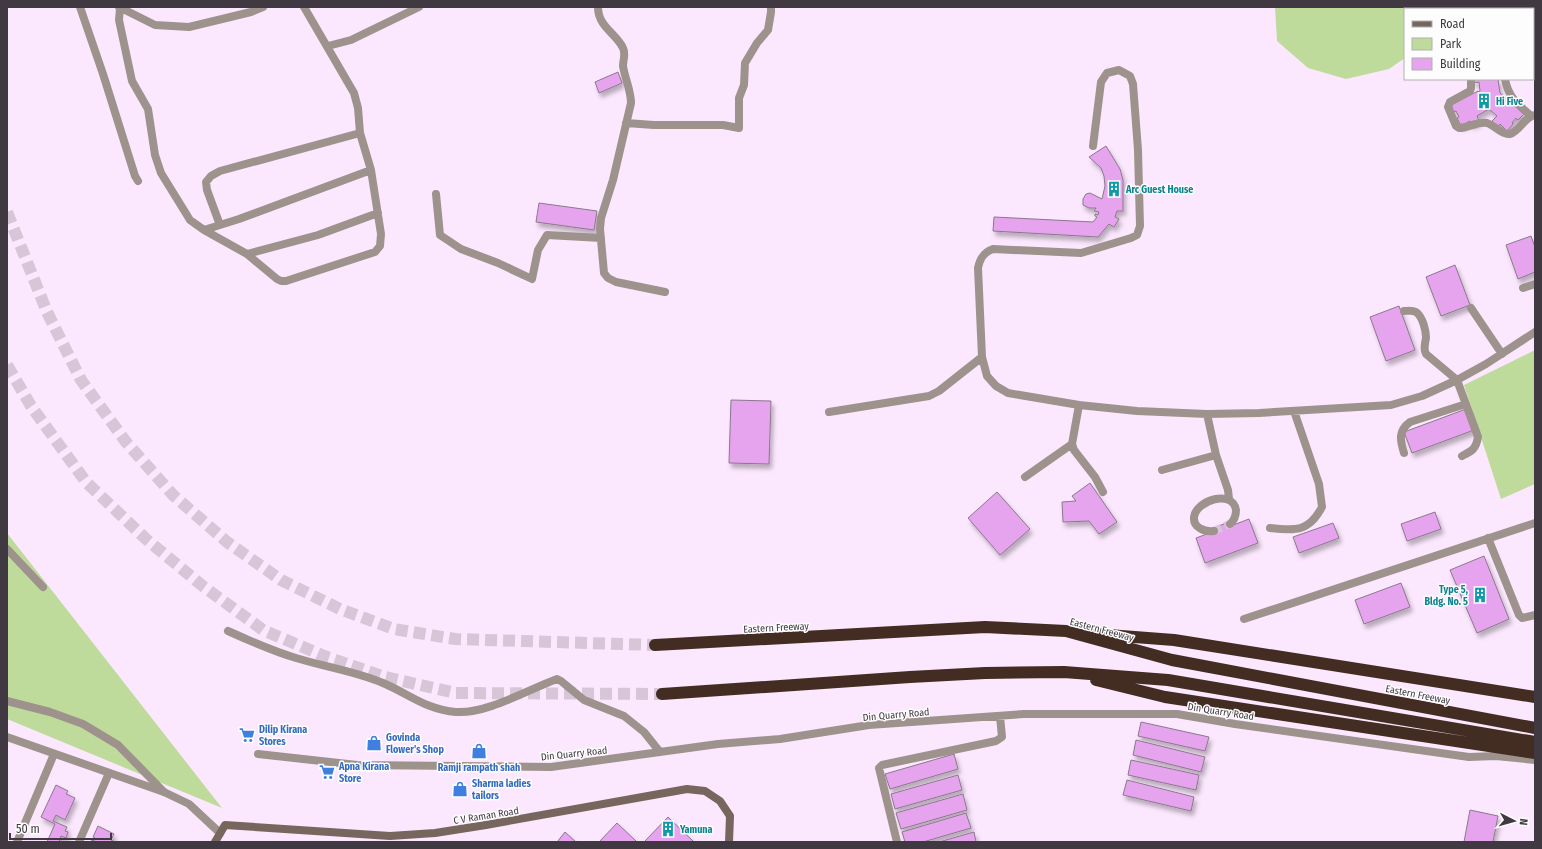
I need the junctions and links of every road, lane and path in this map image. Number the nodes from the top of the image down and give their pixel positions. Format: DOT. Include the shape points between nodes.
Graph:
graph roads {
  1 [pos="80,7"];
  2 [pos="120,7"];
  3 [pos="263,7"];
  4 [pos="304,7"];
  5 [pos="419,7"];
  6 [pos="598,7"];
  7 [pos="770,7"];
  8 [pos="328,46"];
  9 [pos="1471,80"];
  10 [pos="1505,80"];
  11 [pos="1533,115"];
  12 [pos="626,123"];
  13 [pos="360,133"];
  14 [pos="1093,146"];
  15 [pos="371,170"];
  16 [pos="138,181"];
  17 [pos="436,194"];
  18 [pos="378,213"];
  19 [pos="220,225"];
  20 [pos="204,230"];
  21 [pos="601,238"];
  22 [pos="247,254"];
  23 [pos="1535,284"];
  24 [pos="1522,288"];
  25 [pos="665,292"];
  26 [pos="1471,308"];
  27 [pos="1404,311"];
  28 [pos="1535,332"];
  29 [pos="1502,354"];
  30 [pos="982,357"];
  31 [pos="1457,380"];
  32 [pos="1466,404"];
  33 [pos="1079,405"];
  34 [pos="1294,411"];
  35 [pos="829,412"];
  36 [pos="1207,414"];
  37 [pos="1072,444"];
  38 [pos="1404,453"];
  39 [pos="1216,455"];
  40 [pos="1462,456"];
  41 [pos="1162,470"];
  42 [pos="1025,477"];
  43 [pos="1103,492"];
  44 [pos="1228,499"];
  45 [pos="1535,523"];
  46 [pos="1230,524"];
  47 [pos="1270,528"];
  48 [pos="1214,531"];
  49 [pos="1488,538"];
  50 [pos="7,549"];
  51 [pos="43,587"];
  52 [pos="1535,615"];
  53 [pos="1244,619"];
  54 [pos="228,631"];
  55 [pos="1066,631"];
  56 [pos="655,645"];
  57 [pos="1064,672"];
  58 [pos="662,694"];
  59 [pos="1535,697"];
  60 [pos="7,701"];
  61 [pos="1000,716"];
  62 [pos="1535,728"];
  63 [pos="7,737"];
  64 [pos="1535,742"];
  65 [pos="660,752"];
  66 [pos="1535,753"];
  67 [pos="54,754"];
  68 [pos="258,754"];
  69 [pos="1535,760"];
  70 [pos="109,773"];
  71 [pos="164,792"];
  72 [pos="220,833"];
  73 [pos="391,839"];
  74 [pos="16,842"];
  75 [pos="80,842"];
  76 [pos="216,842"];
  77 [pos="728,842"];
  78 [pos="897,842"];
  1 -- 16 [label="street"];
  2 -- 3 [label="street" via="155,25 189,27"];
  2 -- 20 [label="street" via="119,20 132,81 148,109 159,169 190,220"];
  4 -- 8 [label="street"];
  5 -- 8 [label="street" via="351,40"];
  6 -- 12 [label="street" via="598,14 606,29 625,52 623,67 631,95"];
  7 -- 12 [label="street" via="768,30 745,63 744,85 740,98 740,128 723,125"];
  8 -- 13 [label="street" via="354,93"];
  9 -- 11 [label="street" via="1470,91 1448,104 1459,128 1483,122 1510,134"];
  10 -- 11 [label="street" via="1512,98"];
  12 -- 21 [label="street" via="601,218"];
  13 -- 15 [label="street"];
  13 -- 19 [label="street" via="220,171 210,176 206,182 207,190"];
  14 -- 30 [label="street" via="1102,82 1107,73 1119,70 1130,76 1133,84 1138,150 1140,226 1137,235 1081,253 993,249 988,251 978,268"];
  15 -- 18 [label="street"];
  15 -- 19 [label="street"];
  17 -- 21 [label="street" via="440,236 461,249 532,279 538,250 547,235"];
  18 -- 22 [label="street" via="318,235"];
  18 -- 22 [label="street" via="381,234 380,246 376,252 286,281 277,279"];
  19 -- 20 [label="street"];
  20 -- 22 [label="street"];
  21 -- 25 [label="street" via="604,273 608,278"];
  23 -- 24 [label="street"];
  26 -- 29 [label="street"];
  27 -- 31 [label="street" via="1412,311 1420,316 1426,337 1426,354"];
  28 -- 29 [label="street"];
  29 -- 31 [label="street"];
  30 -- 33 [label="street" via="987,376 996,386 1008,393"];
  30 -- 35 [label="street" via="929,396"];
  31 -- 32 [label="street"];
  31 -- 34 [label="street" via="1422,396 1391,405"];
  32 -- 38 [label="street" via="1404,426 1400,440"];
  32 -- 40 [label="street" via="1478,437 1474,450"];
  33 -- 36 [label="street"];
  33 -- 37 [label="street"];
  34 -- 36 [label="street"];
  34 -- 47 [label="street" via="1319,484 1322,507 1312,522 1302,529"];
  36 -- 39 [label="street"];
  37 -- 42 [label="street"];
  37 -- 43 [label="street"];
  39 -- 41 [label="street"];
  39 -- 44 [label="street" via="1228,490"];
  44 -- 46 [label="street" via="1236,508 1235,519"];
  44 -- 48 [label="street" via="1222,498 1204,504 1194,515 1197,526 1203,530"];
  45 -- 49 [label="street"];
  49 -- 52 [label="street" via="1519,615 1526,618"];
  49 -- 53 [label="street"];
  50 -- 51 [label="street"];
  54 -- 65 [label="street" via="296,658 383,683 424,705 456,712 475,711 557,679 584,700 624,716 644,732"];
  55 -- 56 [label="highway, Eastern Freeway" via="985,627"];
  55 -- 59 [label="highway" via="1174,640"];
  55 -- 62 [label="highway, Eastern Freeway" via="1172,660"];
  57 -- 58 [label="highway" via="910,677"];
  57 -- 64 [label="highway" via="1168,680"];
  57 -- 66 [label="highway" via="1165,698"];
  60 -- 71 [label="street" via="83,724 118,745"];
  61 -- 65 [label="street, Din Quarry Road" via="869,725 780,740 718,744"];
  61 -- 69 [label="street, Din Quarry Road" via="1177,714 1469,757 1496,756"];
  61 -- 78 [label="street" via="1002,737 996,741 882,765 879,768"];
  63 -- 67 [label="street"];
  65 -- 68 [label="street, Din Quarry Road" via="551,768 357,765"];
  67 -- 70 [label="street"];
  67 -- 74 [label="street"];
  70 -- 71 [label="street"];
  70 -- 75 [label="street"];
  71 -- 72 [label="street" via="189,804"];
  72 -- 73 [label="street, C V Raman Road" via="224,825"];
  72 -- 76 [label="street"];
  73 -- 77 [label="street, C V Raman Road" via="486,825 687,789 704,791 720,801 730,816"];
}
